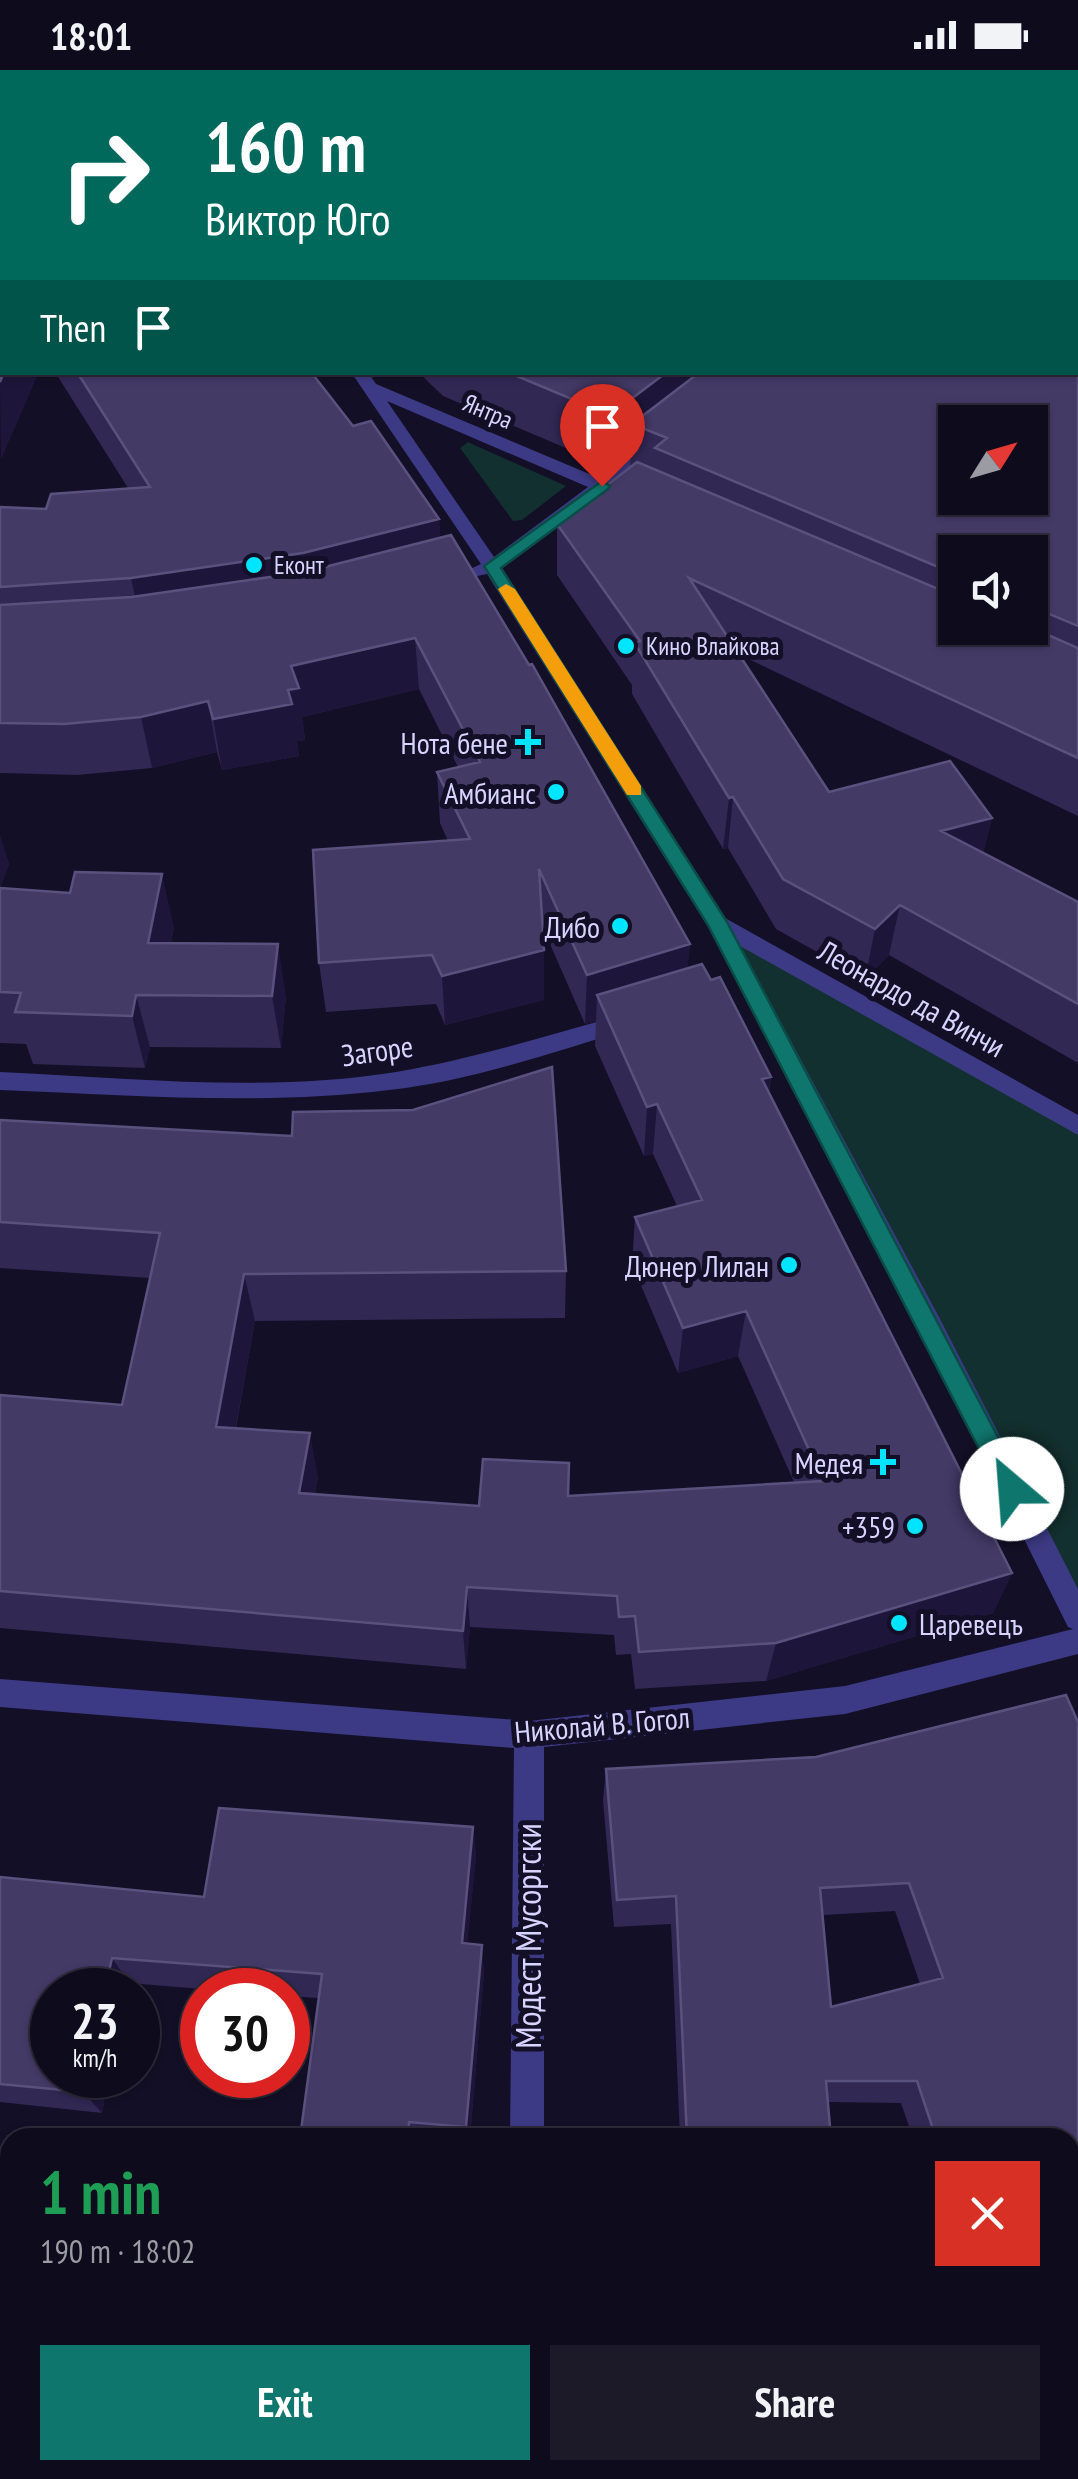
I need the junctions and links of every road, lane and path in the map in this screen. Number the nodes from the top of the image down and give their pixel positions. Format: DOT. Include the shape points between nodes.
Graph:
graph roads {
  1 [pos="367,381"];
  2 [pos="676,429"];
  3 [pos="602,486"];
  4 [pos="638,502"];
  5 [pos="492,566"];
  6 [pos="456,576"];
  7 [pos="717,922"];
  8 [pos="643,1017"];
  9 [pos="0,1081"];
  10 [pos="1078,1126"];
  11 [pos="1078,1618"];
  12 [pos="1078,1641"];
  13 [pos="0,1693"];
  14 [pos="529,1734"];
  15 [pos="527,2128"];
  1 -- 3 [label="street, Янтра"];
  1 -- 5 [label="street"];
  2 -- 3 [label="street"];
  3 -- 4 [label="street, Янтра"];
  3 -- 5 [label="street"];
  5 -- 6 [label="street"];
  5 -- 7 [label="street"];
  7 -- 10 [label="street, Леонардо да Винчи"];
  7 -- 11 [label="street" via="741,990 931,1328"];
  8 -- 9 [label="street, Загоре" via="486,1062 376,1083 214,1090"];
  12 -- 14 [label="street, Николай В. Гогол" via="844,1700"];
  13 -- 14 [label="street, Николай В. Гогол"];
  14 -- 15 [label="street, Модест Мусоргски"];
}
